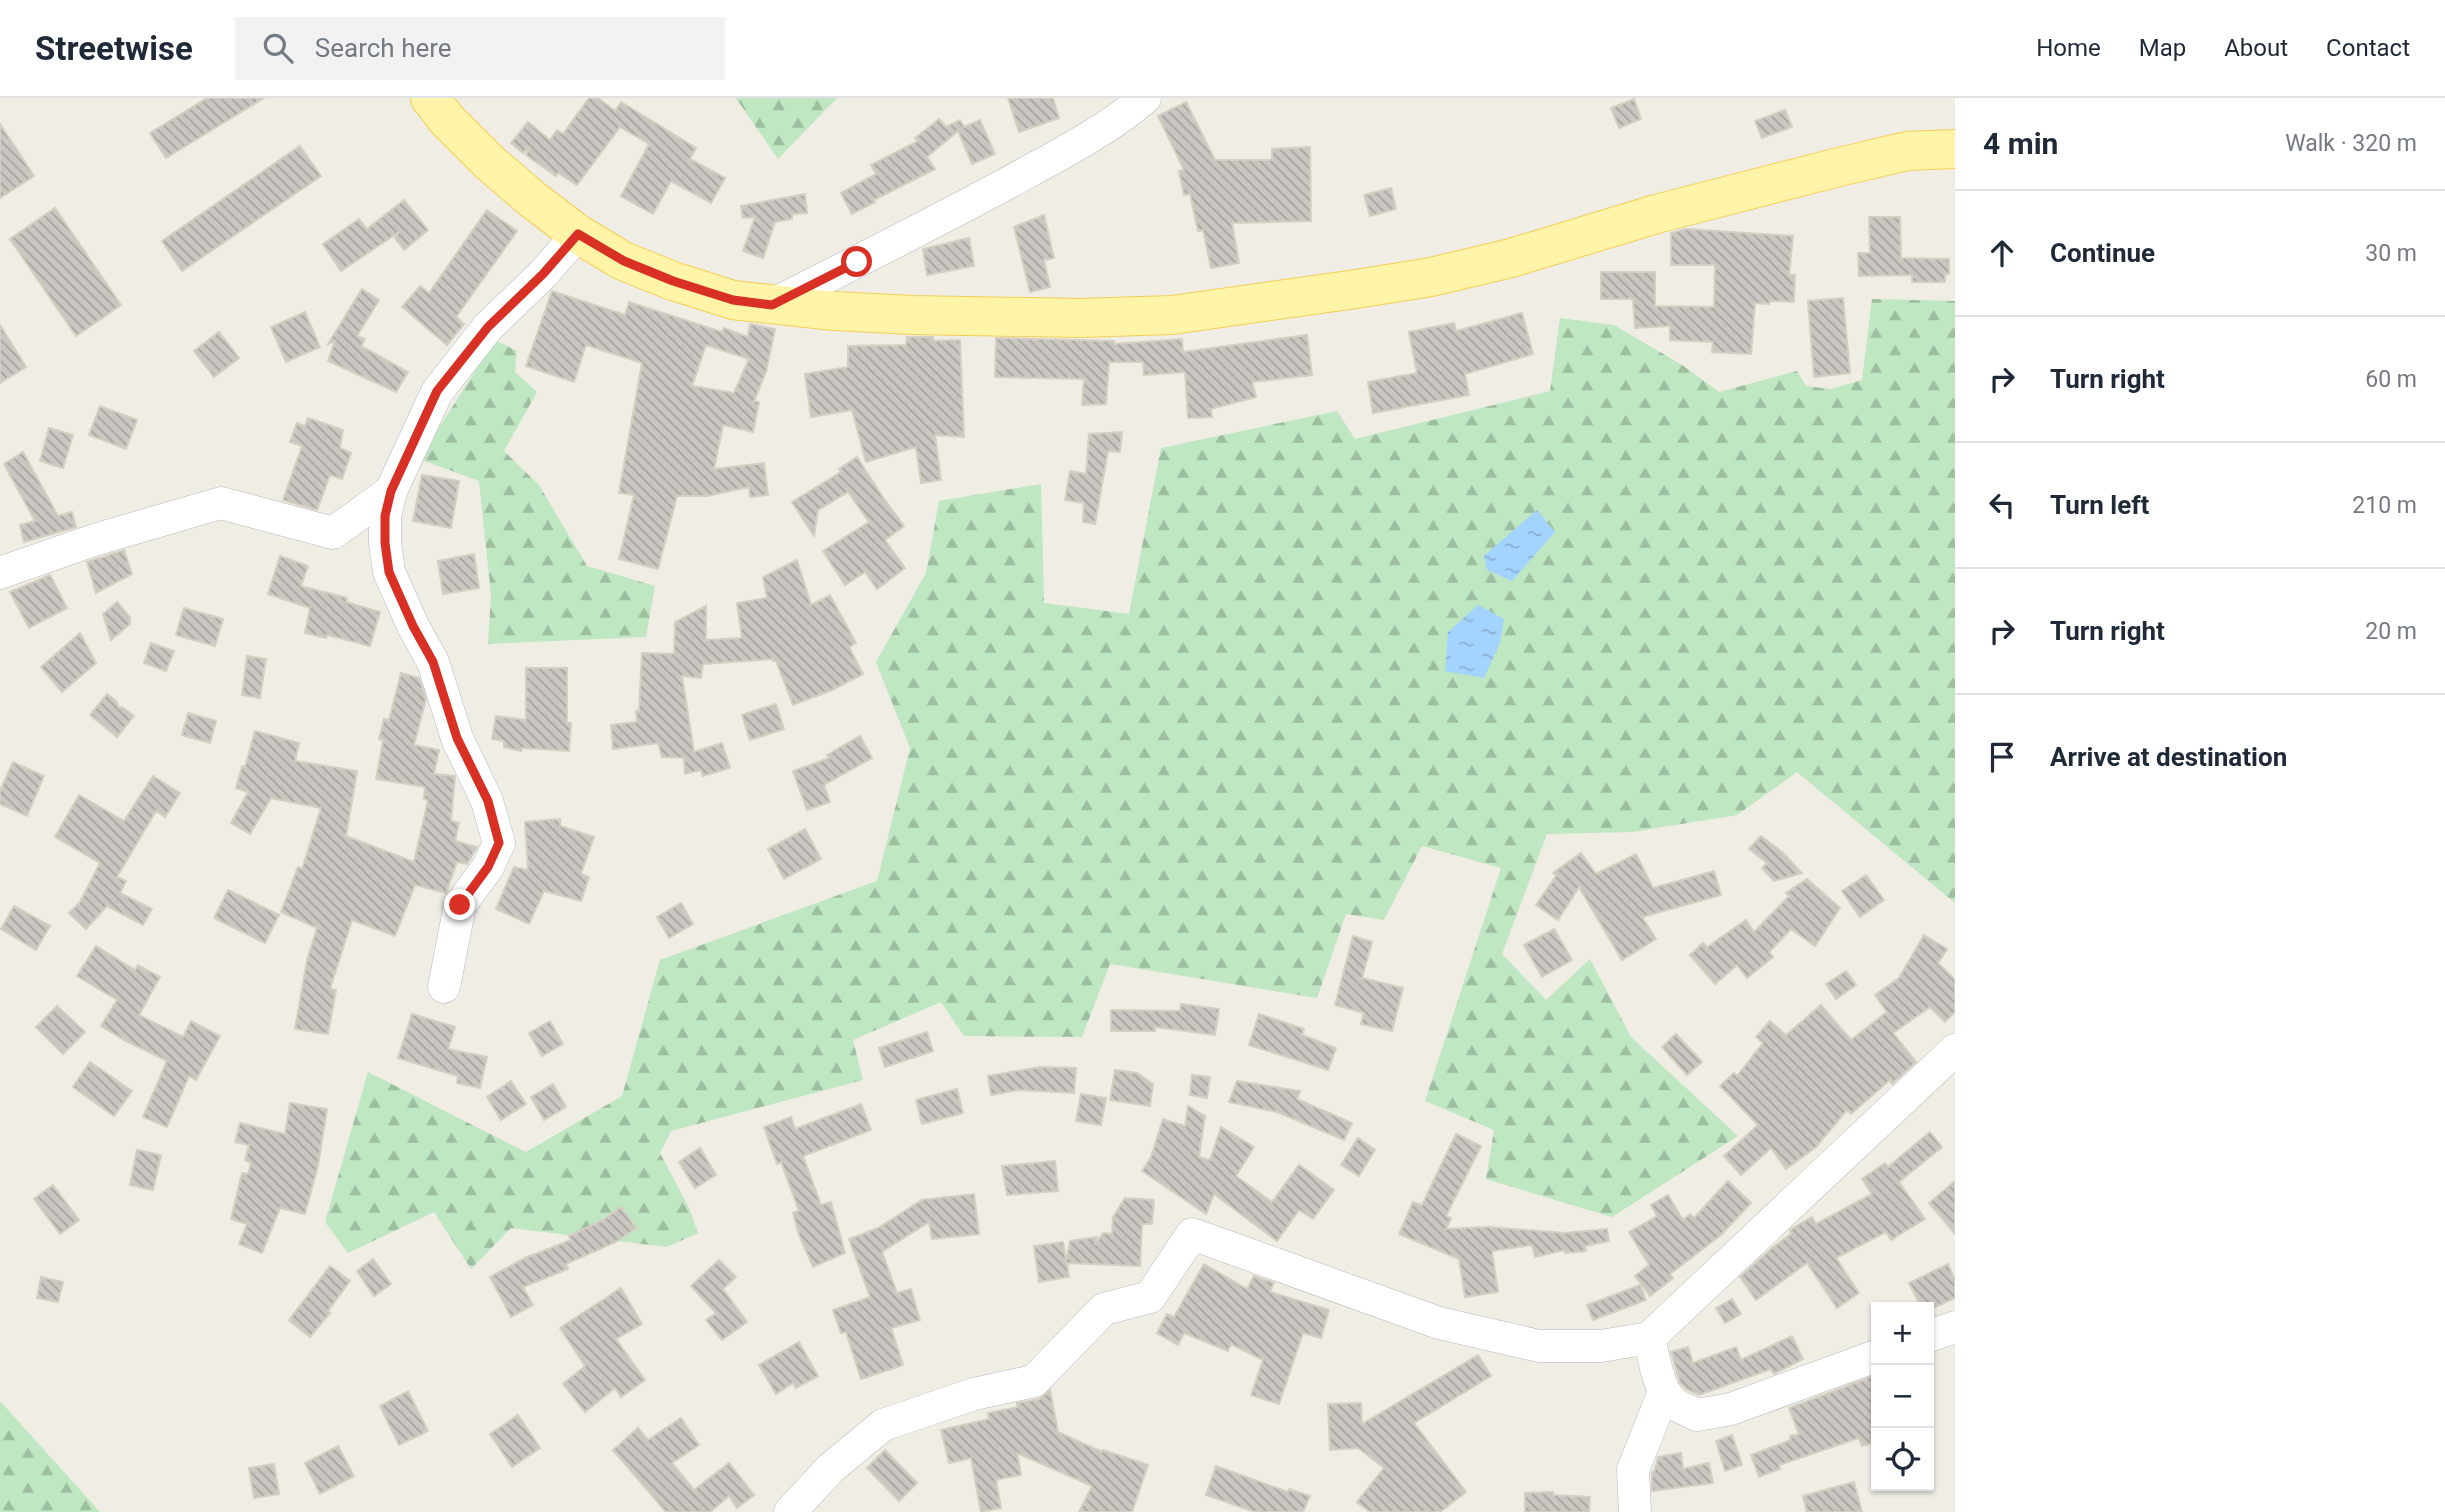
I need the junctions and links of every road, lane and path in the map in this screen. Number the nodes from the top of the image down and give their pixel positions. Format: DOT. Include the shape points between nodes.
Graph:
graph roads {
  1 [pos="430,98"];
  2 [pos="1145,98"];
  3 [pos="1955,149"];
  4 [pos="578,234"];
  5 [pos="772,305"];
  6 [pos="391,491"];
  7 [pos="0,573"];
  8 [pos="444,987"];
  9 [pos="1955,1049"];
  10 [pos="1955,1327"];
  11 [pos="1934,1334"];
  12 [pos="1649,1338"];
  13 [pos="1871,1358"];
  14 [pos="1664,1392"];
  15 [pos="790,1512"];
  16 [pos="1635,1512"];
  1 -- 4 [label="main road" via="489,162"];
  2 -- 5 [label="street" via="1088,139"];
  3 -- 5 [label="main road" via="1907,151 1839,167 1444,274 1268,303 1172,315 1080,318 900,315"];
  4 -- 5 [label="main road" via="624,261 673,281 733,300"];
  4 -- 6 [label="street" via="488,327 437,391"];
  6 -- 7 [label="street" via="333,533 220,503"];
  6 -- 8 [label="street" via="385,530 389,572 433,662 457,738 488,801 499,843 460,905"];
  9 -- 12 [label="street"];
  10 -- 11 [label="street"];
  12 -- 14 [label="street"];
  12 -- 15 [label="street" via="1601,1346 1539,1346 1439,1322 1192,1234 1150,1297 1104,1309 1034,1381 974,1394 883,1425 831,1468"];
  13 -- 14 [label="street" via="1731,1409 1697,1415 1674,1404"];
  14 -- 16 [label="street" via="1633,1470"];
}
